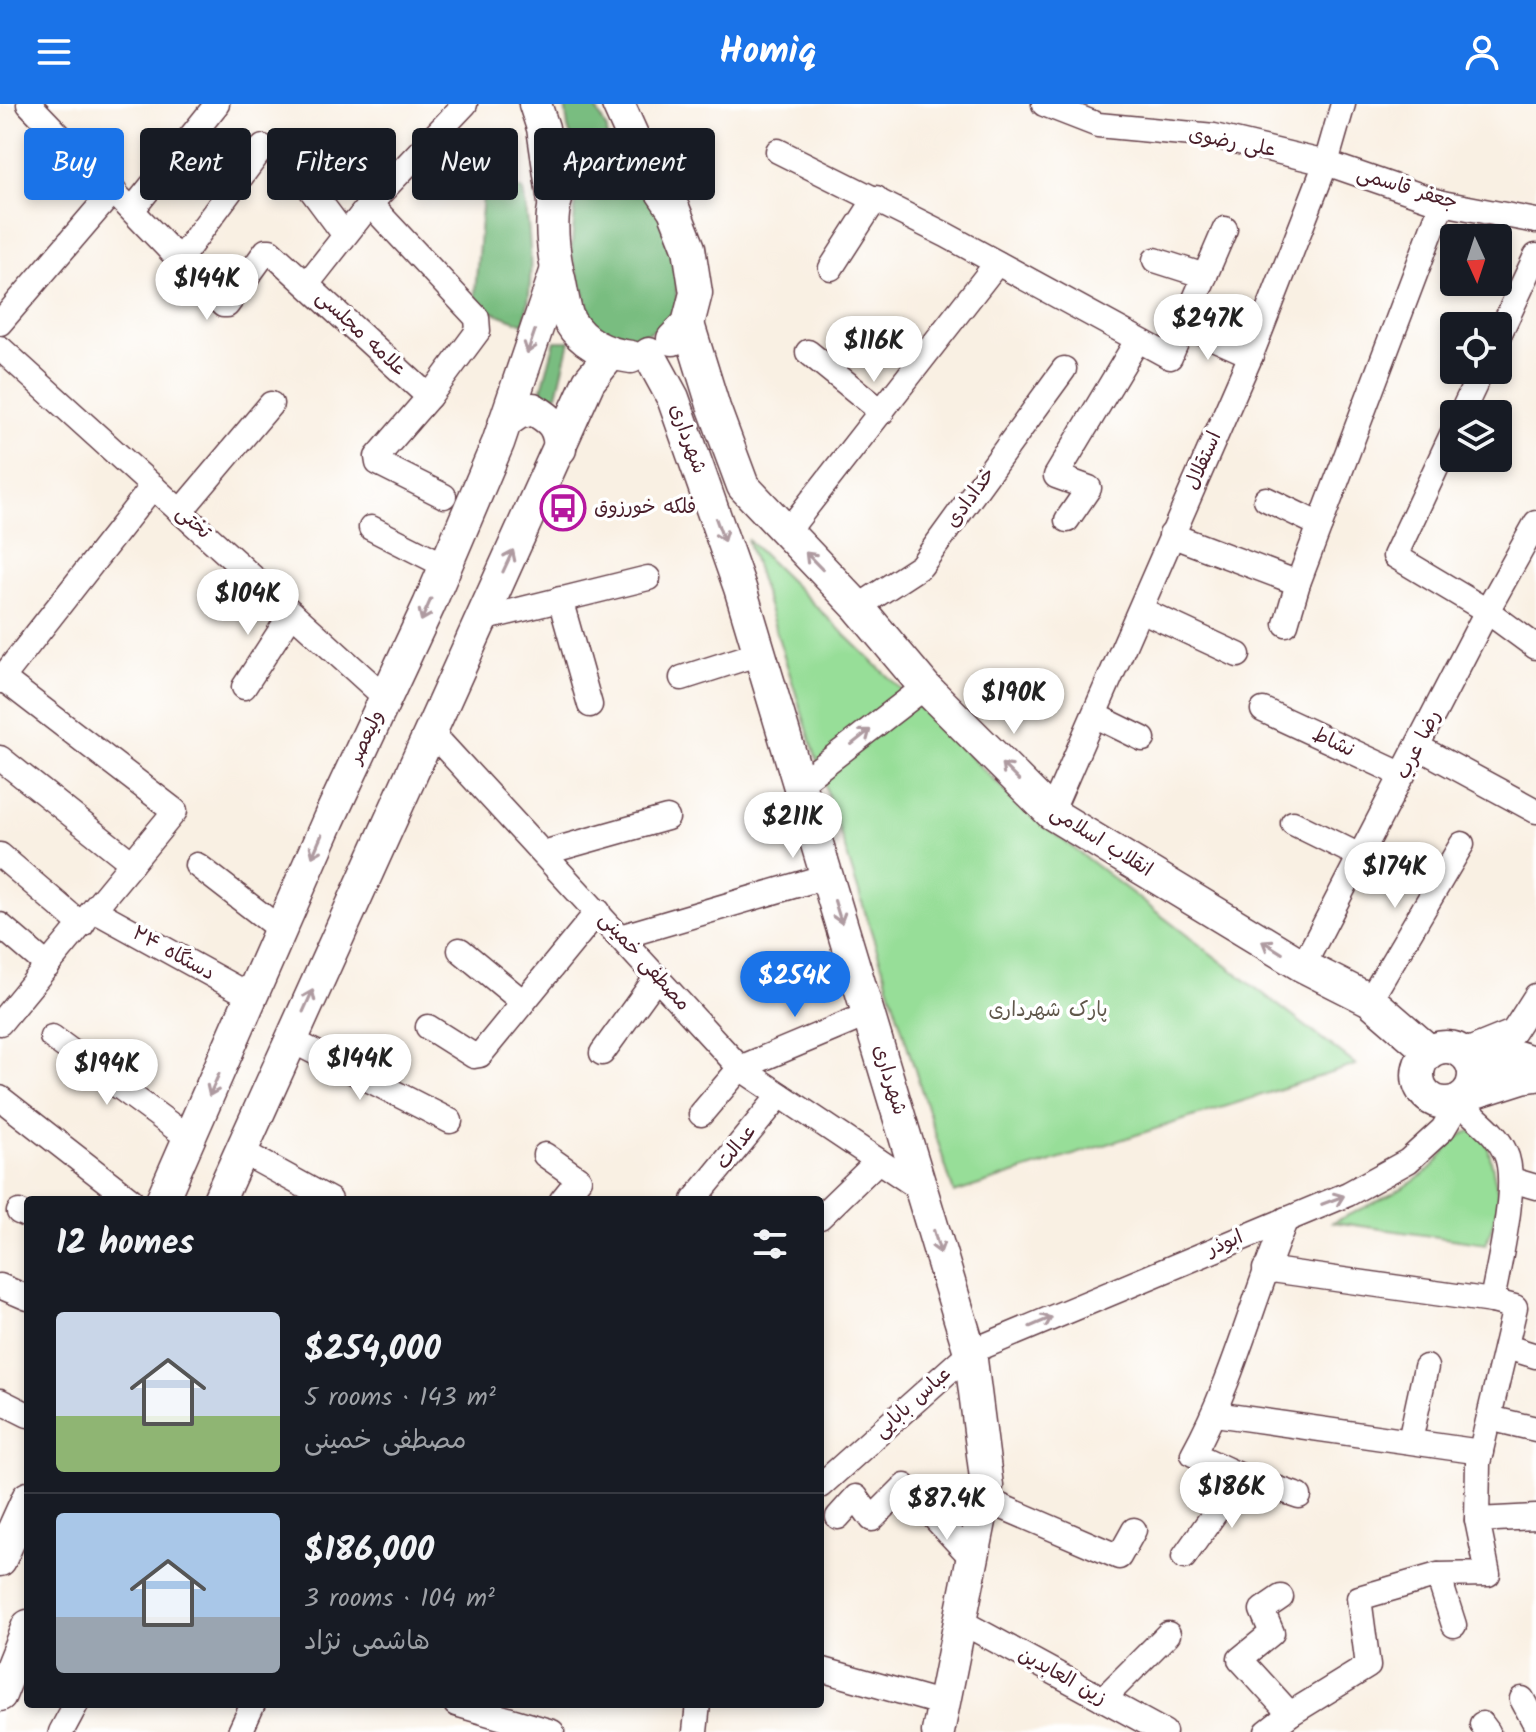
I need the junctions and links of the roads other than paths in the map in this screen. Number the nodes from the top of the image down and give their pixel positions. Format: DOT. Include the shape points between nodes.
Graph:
graph roads {
  1 [pos="29,104"];
  2 [pos="217,104"];
  3 [pos="465,104"];
  4 [pos="535,104"];
  5 [pos="618,104"];
  6 [pos="1044,104"];
  7 [pos="1343,104"];
  8 [pos="53,128"];
  9 [pos="629,128"];
  10 [pos="263,147"];
  11 [pos="778,151"];
  12 [pos="1326,163"];
  13 [pos="876,198"];
  14 [pos="105,200"];
  15 [pos="124,200"];
  16 [pos="319,200"];
  17 [pos="667,200"];
  18 [pos="554,202"];
  19 [pos="1442,203"];
  20 [pos="370,204"];
  21 [pos="133,209"];
  22 [pos="1536,221"];
  23 [pos="1225,229"];
  24 [pos="344,234"];
  25 [pos="1536,256"];
  26 [pos="180,259"];
  27 [pos="1155,260"];
  28 [pos="997,263"];
  29 [pos="831,268"];
  30 [pos="557,269"];
  31 [pos="1205,276"];
  32 [pos="307,284"];
  33 [pos="1510,312"];
  34 [pos="0,323"];
  35 [pos="688,324"];
  36 [pos="1184,325"];
  37 [pos="1137,341"];
  38 [pos="0,348"];
  39 [pos="808,352"];
  40 [pos="649,354"];
  41 [pos="610,355"];
  42 [pos="1251,355"];
  43 [pos="1064,369"];
  44 [pos="429,397"];
  45 [pos="271,404"];
  46 [pos="882,412"];
  47 [pos="505,422"];
  48 [pos="560,449"];
  49 [pos="1440,460"];
  50 [pos="153,486"];
  51 [pos="444,496"];
  52 [pos="1266,499"];
  53 [pos="180,512"];
  54 [pos="1067,520"];
  55 [pos="1536,523"];
  56 [pos="1320,525"];
  57 [pos="371,528"];
  58 [pos="787,532"];
  59 [pos="1171,535"];
  60 [pos="446,566"];
  61 [pos="648,578"];
  62 [pos="1298,583"];
  63 [pos="560,599"];
  64 [pos="858,607"];
  65 [pos="1141,610"];
  66 [pos="1487,611"];
  67 [pos="292,613"];
  68 [pos="482,619"];
  69 [pos="1286,624"];
  70 [pos="1536,647"];
  71 [pos="760,653"];
  72 [pos="1238,655"];
  73 [pos="682,678"];
  74 [pos="1,679"];
  75 [pos="244,687"];
  76 [pos="925,687"];
  77 [pos="386,698"];
  78 [pos="590,705"];
  79 [pos="1263,710"];
  80 [pos="1096,716"];
  81 [pos="430,731"];
  82 [pos="1143,739"];
  83 [pos="1418,747"];
  84 [pos="0,758"];
  85 [pos="1403,775"];
  86 [pos="799,784"];
  87 [pos="1536,811"];
  88 [pos="1051,813"];
  89 [pos="667,818"];
  90 [pos="1293,823"];
  91 [pos="1462,844"];
  92 [pos="543,853"];
  93 [pos="0,855"];
  94 [pos="1360,856"];
  95 [pos="132,863"];
  96 [pos="197,865"];
  97 [pos="827,876"];
  98 [pos="598,911"];
  99 [pos="88,917"];
  100 [pos="0,925"];
  101 [pos="281,930"];
  102 [pos="620,937"];
  103 [pos="460,950"];
  104 [pos="48,966"];
  105 [pos="1303,966"];
  106 [pos="657,977"];
  107 [pos="1536,996"];
  108 [pos="252,997"];
  109 [pos="1370,1000"];
  110 [pos="523,1002"];
  111 [pos="869,1014"];
  112 [pos="3,1016"];
  113 [pos="428,1027"];
  114 [pos="52,1037"];
  115 [pos="291,1040"];
  116 [pos="1429,1051"];
  117 [pos="602,1053"];
  118 [pos="1464,1053"];
  119 [pos="1536,1063"];
  120 [pos="740,1068"];
  121 [pos="1536,1075"];
  122 [pos="780,1095"];
  123 [pos="0,1098"];
  124 [pos="1462,1102"];
  125 [pos="701,1114"];
  126 [pos="450,1121"];
  127 [pos="190,1139"];
  128 [pos="241,1151"];
  129 [pos="545,1155"];
  130 [pos="878,1161"];
  131 [pos="1512,1180"];
  132 [pos="1536,1187"];
  133 [pos="922,1190"];
  134 [pos="126,1196"];
  135 [pos="164,1196"];
  136 [pos="221,1196"];
  137 [pos="323,1196"];
  138 [pos="565,1196"];
  139 [pos="697,1196"];
  140 [pos="824,1213"];
  141 [pos="1286,1219"];
  142 [pos="1265,1269"];
  143 [pos="0,1286"];
  144 [pos="24,1296"];
  145 [pos="1492,1301"];
  146 [pos="1507,1347"];
  147 [pos="970,1352"];
  148 [pos="1536,1356"];
  149 [pos="1426,1367"];
  150 [pos="0,1401"];
  151 [pos="24,1413"];
  152 [pos="1215,1414"];
  153 [pos="1489,1418"];
  154 [pos="1536,1429"];
  155 [pos="1410,1441"];
  156 [pos="1481,1452"];
  157 [pos="1241,1476"];
  158 [pos="824,1482"];
  159 [pos="1299,1496"];
  160 [pos="984,1499"];
  161 [pos="15,1513"];
  162 [pos="838,1517"];
  163 [pos="1536,1517"];
  164 [pos="1477,1520"];
  165 [pos="1134,1530"];
  166 [pos="1184,1557"];
  167 [pos="972,1558"];
  168 [pos="0,1560"];
  169 [pos="1438,1575"];
  170 [pos="1281,1597"];
  171 [pos="960,1621"];
  172 [pos="1454,1625"];
  173 [pos="1168,1634"];
  174 [pos="24,1636"];
  175 [pos="824,1671"];
  176 [pos="0,1695"];
  177 [pos="1103,1699"];
  178 [pos="1522,1699"];
  179 [pos="74,1708"];
  180 [pos="251,1708"];
  181 [pos="473,1708"];
  182 [pos="698,1708"];
  183 [pos="1290,1714"];
  184 [pos="941,1718"];
  185 [pos="539,1724"];
  186 [pos="1536,1725"];
  187 [pos="61,1732"];
  188 [pos="240,1732"];
  189 [pos="695,1732"];
  190 [pos="1164,1732"];
  191 [pos="1267,1732"];
  1 -- 8 [label="street, علامه مجلسی"];
  2 -- 21 [label="street"];
  3 -- 20 [label="street"];
  4 -- 18 [label="main road"];
  5 -- 9 [label="main road"];
  6 -- 12 [label="street, علی رضوی" via="1098,125 1214,136"];
  7 -- 12 [label="street, استقلال"];
  10 -- 26 [label="street"];
  11 -- 13 [label="street"];
  12 -- 19 [label="street, جعفر قاسمی"];
  12 -- 42 [label="street, استقلال"];
  13 -- 28 [label="street"];
  13 -- 29 [label="street"];
  14 -- 34 [label="street"];
  15 -- 21 [label="street, علامه مجلسی"];
  16 -- 24 [label="street"];
  17 -- 35 [label="main road" via="689,248 696,293"];
  18 -- 30 [label="main road" via="551,235"];
  19 -- 22 [label="street, جعفر قاسمی"];
  19 -- 56 [label="street"];
  20 -- 24 [label="street"];
  20 -- 44 [label="street" via="477,318 478,331"];
  21 -- 26 [label="street, علامه مجلسی"];
  23 -- 31 [label="street"];
  24 -- 32 [label="street"];
  25 -- 33 [label="street"];
  26 -- 32 [label="street, علامه مجلسی" via="225,305 268,250"];
  27 -- 31 [label="street"];
  28 -- 37 [label="street"];
  28 -- 46 [label="street"];
  30 -- 41 [label="main road" via="569,321 588,342"];
  30 -- 47 [label="main road, ولیعصر, one-way"];
  31 -- 36 [label="street"];
  32 -- 44 [label="street, علامه مجلسی"];
  35 -- 40 [label="main road" via="665,347"];
  35 -- 58 [label="main road, انقلاب اسلامی" via="743,486"];
  36 -- 37 [label="street" via="1170,357"];
  36 -- 42 [label="street"];
  37 -- 54 [label="street" via="1056,476 1089,488"];
  38 -- 50 [label="street, تختی"];
  39 -- 46 [label="street"];
  40 -- 41 [label="main road"];
  40 -- 71 [label="main road, شهرداری, one-way" via="673,398"];
  41 -- 48 [label="main road" via="589,381"];
  42 -- 59 [label="street, استقلال"];
  43 -- 64 [label="street, خدادادی" via="921,566"];
  44 -- 51 [label="street" via="377,457 378,463"];
  45 -- 53 [label="street"];
  46 -- 58 [label="street"];
  47 -- 48 [label="main road" via="533,409 559,433"];
  47 -- 60 [label="main road, ولیعصر"];
  68 -- 48 [label="main road, one-way"];
  49 -- 66 [label="street" via="1395,556"];
  50 -- 53 [label="street, تختی"];
  50 -- 74 [label="street"];
  52 -- 56 [label="street"];
  53 -- 67 [label="street, تختی"];
  55 -- 66 [label="street, رضا عرب"];
  56 -- 62 [label="street"];
  57 -- 60 [label="street"];
  64 -- 58 [label="main road, انقلاب اسلامی, one-way"];
  59 -- 62 [label="street"];
  59 -- 65 [label="street, استقلال"];
  60 -- 77 [label="main road, ولیعصر, one-way"];
  61 -- 63 [label="street"];
  62 -- 69 [label="street"];
  63 -- 68 [label="street"];
  63 -- 78 [label="street"];
  64 -- 76 [label="main road, انقلاب اسلامی"];
  65 -- 72 [label="street"];
  65 -- 80 [label="street, استقلال"];
  66 -- 70 [label="street"];
  66 -- 83 [label="street, رضا عرب"];
  67 -- 75 [label="street"];
  67 -- 77 [label="street, تختی"];
  68 -- 81 [label="main road"];
  71 -- 73 [label="street"];
  71 -- 86 [label="main road, شهرداری"];
  74 -- 95 [label="street" via="175,811"];
  86 -- 76 [label="street, one-way"];
  88 -- 76 [label="main road, انقلاب اسلامی, one-way"];
  77 -- 101 [label="main road, ولیعصر, one-way"];
  79 -- 85 [label="street, نشاط"];
  80 -- 82 [label="street"];
  80 -- 88 [label="street, استقلال"];
  81 -- 92 [label="street, مصطفی خمینی"];
  115 -- 81 [label="main road, one-way"];
  83 -- 85 [label="street, رضا عرب"];
  83 -- 87 [label="street"];
  84 -- 95 [label="street"];
  85 -- 94 [label="street, رضا عرب"];
  86 -- 97 [label="main road, شهرداری"];
  105 -- 88 [label="main road, انقلاب اسلامی, one-way"];
  89 -- 92 [label="street"];
  90 -- 94 [label="street"];
  91 -- 109 [label="street"];
  92 -- 98 [label="street, مصطفی خمینی"];
  93 -- 99 [label="street, ۲۴ دستگاه"];
  94 -- 105 [label="street, رضا عرب"];
  95 -- 99 [label="street"];
  96 -- 101 [label="street"];
  97 -- 102 [label="street"];
  97 -- 111 [label="main road, شهرداری, one-way"];
  98 -- 102 [label="street, مصطفی خمینی"];
  98 -- 110 [label="street"];
  99 -- 104 [label="street"];
  99 -- 108 [label="street, ۲۴ دستگاه"];
  100 -- 104 [label="street"];
  101 -- 108 [label="main road, ولیعصر"];
  102 -- 106 [label="street, مصطفی خمینی"];
  103 -- 110 [label="street"];
  104 -- 112 [label="street"];
  105 -- 109 [label="main road, انقلاب اسلامی"];
  106 -- 117 [label="street"];
  106 -- 120 [label="street, مصطفی خمینی"];
  107 -- 118 [label="street" via="1513,1032"];
  108 -- 127 [label="main road, ولیعصر, one-way"];
  109 -- 116 [label="main road, انقلاب اسلامی"];
  110 -- 113 [label="street" via="477,1056"];
  111 -- 120 [label="street"];
  111 -- 133 [label="main road, شهرداری"];
  114 -- 127 [label="street"];
  115 -- 126 [label="street"];
  115 -- 128 [label="main road"];
  116 -- 118 [label="main road" via="1446,1046"];
  116 -- 124 [label="main road" via="1419,1066 1423,1091 1437,1102"];
  118 -- 119 [label="main road"];
  118 -- 124 [label="main road" via="1474,1073"];
  120 -- 122 [label="street, مصطفی خمینی"];
  120 -- 125 [label="street"];
  121 -- 124 [label="main road"];
  122 -- 130 [label="street, مصطفی خمینی"];
  122 -- 139 [label="street, عدالت"];
  123 -- 134 [label="street"];
  124 -- 131 [label="street" via="1506,1153"];
  141 -- 124 [label="street, ابوذر, one-way" via="1348,1194 1408,1161 1443,1129"];
  127 -- 135 [label="main road, ولیعصر"];
  128 -- 136 [label="main road"];
  128 -- 137 [label="street"];
  129 -- 138 [label="street" via="579,1179"];
  130 -- 133 [label="street, مصطفی خمینی"];
  130 -- 140 [label="street"];
  131 -- 132 [label="street"];
  131 -- 145 [label="street"];
  133 -- 147 [label="main road, شهرداری, one-way"];
  141 -- 142 [label="street"];
  147 -- 141 [label="street, ابوذر, one-way"];
  142 -- 145 [label="street"];
  142 -- 152 [label="street"];
  143 -- 144 [label="street"];
  145 -- 146 [label="street" via="1515,1307"];
  146 -- 148 [label="street"];
  146 -- 153 [label="street"];
  147 -- 158 [label="street, عباس بابایی"];
  147 -- 160 [label="main road, شهرداری" via="987,1486"];
  149 -- 155 [label="street"];
  150 -- 151 [label="street"];
  152 -- 155 [label="street"];
  152 -- 157 [label="street" via="1193,1454"];
  153 -- 154 [label="street"];
  153 -- 156 [label="street"];
  155 -- 156 [label="street"];
  156 -- 164 [label="street"];
  157 -- 159 [label="street"];
  157 -- 166 [label="street"];
  160 -- 165 [label="street" via="1119,1557"];
  160 -- 167 [label="main road, شهرداری"];
  161 -- 168 [label="main road"];
  162 -- 167 [label="street" via="856,1497 872,1519 905,1486"];
  163 -- 164 [label="street"];
  164 -- 169 [label="street" via="1488,1574"];
  167 -- 171 [label="main road, شهرداری"];
  169 -- 172 [label="street"];
  169 -- 183 [label="street" via="1359,1598 1368,1666"];
  170 -- 183 [label="street" via="1262,1610 1272,1633 1240,1659"];
  171 -- 177 [label="street, زین العابدین"];
  171 -- 184 [label="main road, شهرداری"];
  173 -- 177 [label="street"];
  174 -- 176 [label="main road"];
  175 -- 184 [label="street"];
  177 -- 190 [label="street, زین العابدین"];
  178 -- 186 [label="street"];
  179 -- 187 [label="street"];
  180 -- 188 [label="street"];
  181 -- 185 [label="street"];
  182 -- 189 [label="street"];
  183 -- 191 [label="street"];
}
